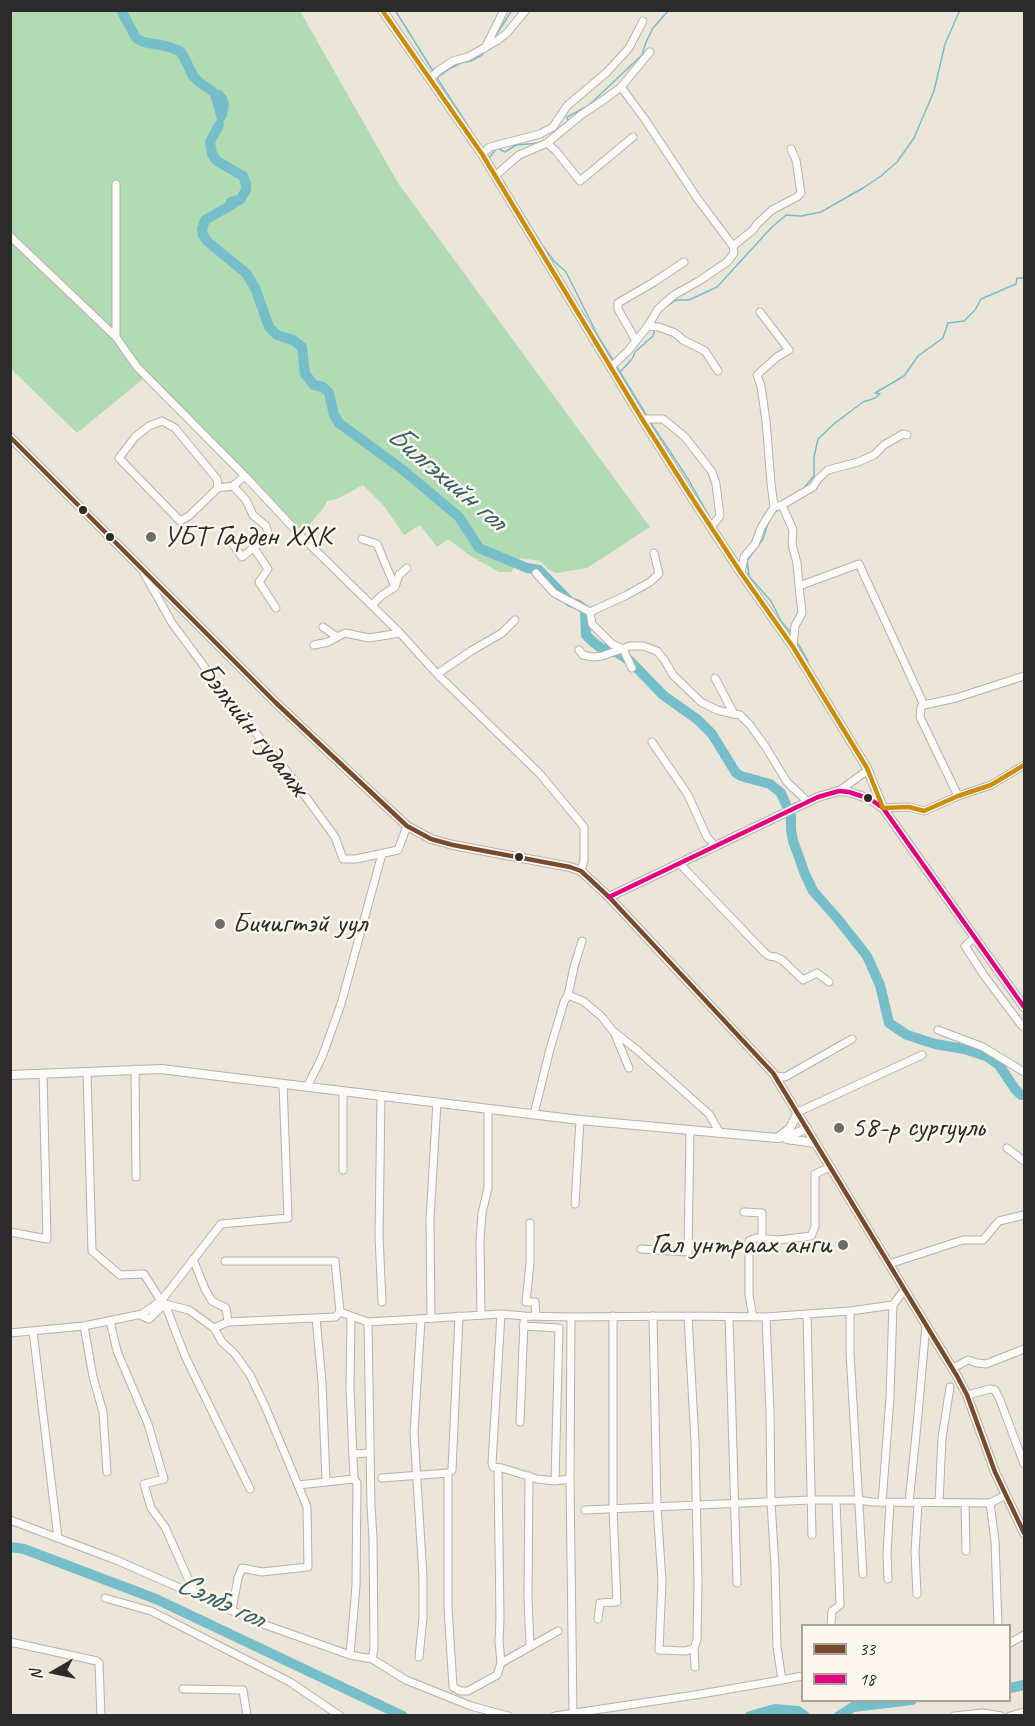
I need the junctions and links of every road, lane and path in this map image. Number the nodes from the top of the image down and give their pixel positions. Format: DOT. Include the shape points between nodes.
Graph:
graph roads {
  1 [pos="382,10"];
  2 [pos="504,10"];
  3 [pos="526,10"];
  4 [pos="643,21"];
  5 [pos="485,48"];
  6 [pos="650,52"];
  7 [pos="430,80"];
  8 [pos="621,87"];
  9 [pos="633,137"];
  10 [pos="547,143"];
  11 [pos="791,149"];
  12 [pos="482,154"];
  13 [pos="495,176"];
  14 [pos="116,184"];
  15 [pos="10,236"];
  16 [pos="733,246"];
  17 [pos="684,262"];
  18 [pos="760,312"];
  19 [pos="648,327"];
  20 [pos="116,337"];
  21 [pos="636,341"];
  22 [pos="610,367"];
  23 [pos="718,371"];
  24 [pos="642,419"];
  25 [pos="907,435"];
  26 [pos="10,437"];
  27 [pos="245,476"];
  28 [pos="233,486"];
  29 [pos="218,488"];
  30 [pos="778,506"];
  31 [pos="711,527"];
  32 [pos="362,539"];
  33 [pos="230,540"];
  34 [pos="254,548"];
  35 [pos="654,553"];
  36 [pos="140,567"];
  37 [pos="407,568"];
  38 [pos="536,573"];
  39 [pos="741,573"];
  40 [pos="799,586"];
  41 [pos="395,587"];
  42 [pos="372,605"];
  43 [pos="276,608"];
  44 [pos="590,612"];
  45 [pos="515,620"];
  46 [pos="323,627"];
  47 [pos="400,633"];
  48 [pos="337,637"];
  49 [pos="314,645"];
  50 [pos="793,647"];
  51 [pos="579,650"];
  52 [pos="621,650"];
  53 [pos="632,668"];
  54 [pos="437,674"];
  55 [pos="1024,676"];
  56 [pos="715,678"];
  57 [pos="924,705"];
  58 [pos="734,714"];
  59 [pos="652,742"];
  60 [pos="1024,765"];
  61 [pos="868,770"];
  62 [pos="839,791"];
  63 [pos="958,796"];
  64 [pos="808,802"];
  65 [pos="883,808"];
  66 [pos="406,826"];
  67 [pos="716,847"];
  68 [pos="382,854"];
  69 [pos="680,864"];
  70 [pos="581,871"];
  71 [pos="609,897"];
  72 [pos="974,938"];
  73 [pos="582,941"];
  74 [pos="829,982"];
  75 [pos="568,995"];
  76 [pos="1024,1007"];
  77 [pos="1022,1026"];
  78 [pos="938,1030"];
  79 [pos="613,1031"];
  80 [pos="852,1039"];
  81 [pos="922,1055"];
  82 [pos="629,1068"];
  83 [pos="135,1069"];
  84 [pos="87,1071"];
  85 [pos="1024,1072"];
  86 [pos="44,1074"];
  87 [pos="10,1075"];
  88 [pos="775,1076"];
  89 [pos="283,1084"];
  90 [pos="307,1087"];
  91 [pos="344,1091"];
  92 [pos="381,1096"];
  93 [pos="436,1102"];
  94 [pos="488,1109"];
  95 [pos="798,1112"];
  96 [pos="534,1114"];
  97 [pos="580,1120"];
  98 [pos="806,1129"];
  99 [pos="690,1130"];
  100 [pos="720,1133"];
  101 [pos="777,1138"];
  102 [pos="815,1143"];
  103 [pos="1007,1148"];
  104 [pos="1024,1161"];
  105 [pos="830,1167"];
  106 [pos="344,1170"];
  107 [pos="136,1177"];
  108 [pos="575,1204"];
  109 [pos="744,1212"];
  110 [pos="1024,1215"];
  111 [pos="530,1222"];
  112 [pos="10,1232"];
  113 [pos="762,1239"];
  114 [pos="642,1249"];
  115 [pos="193,1259"];
  116 [pos="225,1261"];
  117 [pos="889,1264"];
  118 [pos="904,1290"];
  119 [pos="163,1302"];
  120 [pos="382,1302"];
  121 [pos="893,1305"];
  122 [pos="850,1311"];
  123 [pos="340,1312"];
  124 [pos="501,1314"];
  125 [pos="807,1314"];
  126 [pos="481,1315"];
  127 [pos="351,1316"];
  128 [pos="536,1316"];
  129 [pos="614,1316"];
  130 [pos="653,1316"];
  131 [pos="688,1316"];
  132 [pos="459,1317"];
  133 [pos="525,1317"];
  134 [pos="571,1317"];
  135 [pos="729,1317"];
  136 [pos="753,1317"];
  137 [pos="766,1317"];
  138 [pos="316,1318"];
  139 [pos="421,1319"];
  140 [pos="431,1319"];
  141 [pos="110,1321"];
  142 [pos="228,1322"];
  143 [pos="368,1322"];
  144 [pos="926,1325"];
  145 [pos="84,1326"];
  146 [pos="523,1326"];
  147 [pos="214,1328"];
  148 [pos="33,1331"];
  149 [pos="10,1333"];
  150 [pos="1024,1349"];
  151 [pos="953,1368"];
  152 [pos="950,1387"];
  153 [pos="967,1395"];
  154 [pos="520,1422"];
  155 [pos="370,1453"];
  156 [pos="353,1454"];
  157 [pos="1024,1464"];
  158 [pos="498,1468"];
  159 [pos="107,1472"];
  160 [pos="448,1473"];
  161 [pos="417,1476"];
  162 [pos="529,1476"];
  163 [pos="382,1478"];
  164 [pos="354,1479"];
  165 [pos="570,1479"];
  166 [pos="326,1481"];
  167 [pos="555,1481"];
  168 [pos="298,1485"];
  169 [pos="250,1489"];
  170 [pos="1006,1495"];
  171 [pos="812,1500"];
  172 [pos="836,1500"];
  173 [pos="858,1500"];
  174 [pos="771,1502"];
  175 [pos="882,1503"];
  176 [pos="890,1503"];
  177 [pos="909,1503"];
  178 [pos="918,1503"];
  179 [pos="939,1503"];
  180 [pos="965,1503"];
  181 [pos="990,1503"];
  182 [pos="735,1504"];
  183 [pos="696,1505"];
  184 [pos="657,1507"];
  185 [pos="613,1509"];
  186 [pos="585,1510"];
  187 [pos="10,1520"];
  188 [pos="1024,1533"];
  189 [pos="812,1535"];
  190 [pos="58,1538"];
  191 [pos="966,1551"];
  192 [pos="863,1574"];
  193 [pos="888,1579"];
  194 [pos="737,1583"];
  195 [pos="195,1594"];
  196 [pos="917,1594"];
  197 [pos="105,1598"];
  198 [pos="232,1610"];
  199 [pos="598,1619"];
  200 [pos="831,1624"];
  201 [pos="998,1624"];
  202 [pos="558,1631"];
  203 [pos="10,1642"];
  204 [pos="530,1646"];
  205 [pos="694,1648"];
  206 [pos="350,1655"];
  207 [pos="419,1657"];
  208 [pos="372,1659"];
  209 [pos="501,1663"];
  210 [pos="695,1667"];
  211 [pos="801,1677"];
  212 [pos="782,1680"];
  213 [pos="183,1689"];
  214 [pos="1024,1712"];
  215 [pos="573,1714"];
  216 [pos="101,1716"];
  217 [pos="247,1716"];
  218 [pos="340,1716"];
  219 [pos="508,1716"];
  220 [pos="555,1716"];
  221 [pos="954,1716"];
  222 [pos="1001,1716"];
  223 [pos="1010,1716"];
  1 -- 7 [label="main road"];
  2 -- 5 [label="street"];
  3 -- 5 [label="street" via="507,33"];
  4 -- 12 [label="street" via="629,48 567,106 553,128 489,147"];
  5 -- 7 [label="street" via="453,61"];
  6 -- 8 [label="street"];
  7 -- 12 [label="main road"];
  8 -- 10 [label="street"];
  8 -- 16 [label="street"];
  9 -- 10 [label="street" via="580,181"];
  10 -- 13 [label="street" via="519,155"];
  11 -- 16 [label="street" via="801,192 772,210"];
  12 -- 13 [label="main road"];
  13 -- 22 [label="main road"];
  14 -- 20 [label="street"];
  15 -- 20 [label="street"];
  16 -- 19 [label="street" via="731,258 674,295 658,309"];
  17 -- 21 [label="street" via="618,303"];
  18 -- 30 [label="street" via="789,350 757,375 766,421 771,483"];
  19 -- 21 [label="street"];
  19 -- 23 [label="street" via="675,333 705,351"];
  20 -- 27 [label="street" via="137,367"];
  21 -- 22 [label="street"];
  22 -- 24 [label="main road"];
  24 -- 31 [label="main road"];
  24 -- 31 [label="street" via="663,419 685,437 712,472 720,516"];
  25 -- 30 [label="street" via="884,445 874,455 828,470 813,487"];
  26 -- 36 [label="main road"];
  27 -- 28 [label="street"];
  27 -- 42 [label="street"];
  28 -- 29 [label="street"];
  28 -- 34 [label="street" via="266,526 269,536"];
  29 -- 29 [label="street" via="180,520 119,458 135,437 162,421 175,428 217,479"];
  30 -- 39 [label="street" via="744,557"];
  30 -- 40 [label="street" via="793,530"];
  31 -- 39 [label="main road"];
  32 -- 41 [label="street" via="377,544"];
  33 -- 34 [label="street" via="242,557"];
  34 -- 43 [label="street" via="267,569 259,582"];
  35 -- 44 [label="street" via="659,574 627,596"];
  36 -- 66 [label="main road"];
  36 -- 68 [label="street, Бэлхийн гудамж" via="172,623 335,837 343,859"];
  37 -- 41 [label="street" via="399,575"];
  38 -- 44 [label="street" via="554,593"];
  39 -- 50 [label="main road"];
  40 -- 50 [label="street" via="802,614 795,626"];
  40 -- 57 [label="street" via="859,564"];
  41 -- 42 [label="street"];
  42 -- 47 [label="street"];
  44 -- 52 [label="street" via="597,631"];
  45 -- 54 [label="street" via="502,633"];
  46 -- 48 [label="street"];
  47 -- 48 [label="street" via="369,638 345,633"];
  47 -- 54 [label="street"];
  48 -- 49 [label="street"];
  50 -- 61 [label="main road"];
  51 -- 52 [label="street" via="593,657"];
  52 -- 53 [label="street"];
  52 -- 58 [label="street" via="643,646 657,651 673,675 701,702"];
  54 -- 70 [label="street" via="571,809 584,827"];
  55 -- 57 [label="street"];
  56 -- 58 [label="street"];
  57 -- 63 [label="street" via="920,717"];
  58 -- 64 [label="street" via="750,725 787,782"];
  59 -- 67 [label="street" via="688,795 706,837"];
  60 -- 63 [label="street" via="991,785"];
  61 -- 62 [label="street"];
  61 -- 65 [label="main road"];
  62 -- 64 [label="main road"];
  62 -- 65 [label="main road" via="861,795"];
  63 -- 65 [label="street" via="924,811"];
  64 -- 67 [label="main road"];
  65 -- 72 [label="main road"];
  66 -- 68 [label="street" via="398,850"];
  66 -- 70 [label="main road" via="453,845"];
  67 -- 69 [label="main road"];
  68 -- 90 [label="street" via="341,1004"];
  69 -- 71 [label="main road"];
  69 -- 74 [label="street" via="769,956 782,960 803,980 817,973"];
  70 -- 71 [label="main road"];
  71 -- 88 [label="main road"];
  72 -- 76 [label="main road"];
  72 -- 77 [label="street" via="966,946"];
  73 -- 75 [label="street"];
  75 -- 79 [label="street" via="583,1001"];
  75 -- 96 [label="street" via="555,1029"];
  78 -- 85 [label="street" via="983,1047"];
  79 -- 82 [label="street"];
  79 -- 100 [label="street" via="709,1113"];
  80 -- 88 [label="street" via="785,1077"];
  81 -- 95 [label="street"];
  83 -- 84 [label="main road"];
  83 -- 89 [label="main road"];
  83 -- 107 [label="street"];
  84 -- 86 [label="main road"];
  84 -- 119 [label="street" via="92,1251 120,1275 144,1274"];
  86 -- 87 [label="main road"];
  86 -- 112 [label="street" via="47,1239"];
  88 -- 95 [label="main road"];
  89 -- 90 [label="main road"];
  89 -- 115 [label="street" via="288,1218 221,1224"];
  90 -- 91 [label="main road"];
  91 -- 92 [label="main road"];
  91 -- 106 [label="street"];
  92 -- 93 [label="main road"];
  92 -- 120 [label="street"];
  93 -- 94 [label="main road"];
  93 -- 140 [label="street" via="430,1219"];
  94 -- 96 [label="main road"];
  94 -- 126 [label="street" via="488,1188 480,1241"];
  95 -- 98 [label="main road"];
  95 -- 101 [label="main road" via="790,1128"];
  96 -- 97 [label="main road"];
  97 -- 99 [label="main road"];
  97 -- 108 [label="street"];
  98 -- 101 [label="main road"];
  98 -- 102 [label="main road"];
  99 -- 100 [label="main road"];
  99 -- 114 [label="street" via="688,1252"];
  100 -- 101 [label="main road"];
  101 -- 102 [label="main road"];
  102 -- 105 [label="main road"];
  103 -- 104 [label="street"];
  105 -- 113 [label="street" via="815,1174 816,1227 811,1236"];
  105 -- 117 [label="main road"];
  109 -- 113 [label="street" via="762,1213"];
  110 -- 117 [label="street" via="999,1221 983,1240 963,1240"];
  111 -- 128 [label="street" via="526,1302 535,1302"];
  113 -- 136 [label="street" via="749,1241"];
  115 -- 119 [label="street"];
  115 -- 142 [label="street" via="212,1300 226,1308"];
  116 -- 123 [label="street" via="335,1261"];
  117 -- 118 [label="main road"];
  118 -- 121 [label="street"];
  118 -- 144 [label="main road"];
  119 -- 141 [label="street" via="149,1319 142,1314"];
  119 -- 147 [label="street" via="189,1310"];
  119 -- 169 [label="street" via="184,1356"];
  121 -- 122 [label="street"];
  121 -- 175 [label="street"];
  122 -- 125 [label="street"];
  122 -- 173 [label="street"];
  123 -- 127 [label="street"];
  123 -- 138 [label="street" via="335,1317"];
  124 -- 126 [label="street"];
  124 -- 133 [label="street"];
  124 -- 158 [label="street" via="492,1463"];
  125 -- 137 [label="street"];
  125 -- 171 [label="street"];
  126 -- 132 [label="street"];
  127 -- 143 [label="street"];
  127 -- 156 [label="street"];
  128 -- 133 [label="street"];
  128 -- 134 [label="street"];
  129 -- 130 [label="street"];
  129 -- 134 [label="street"];
  129 -- 185 [label="street"];
  130 -- 131 [label="street"];
  130 -- 184 [label="street"];
  131 -- 135 [label="street"];
  131 -- 183 [label="street"];
  132 -- 140 [label="street"];
  132 -- 160 [label="street" via="452,1470"];
  133 -- 146 [label="street"];
  134 -- 165 [label="street"];
  135 -- 136 [label="street"];
  135 -- 182 [label="street"];
  136 -- 137 [label="street"];
  137 -- 174 [label="street"];
  138 -- 142 [label="street"];
  138 -- 166 [label="street"];
  139 -- 140 [label="street"];
  139 -- 143 [label="street"];
  139 -- 161 [label="street" via="414,1433"];
  141 -- 145 [label="street"];
  141 -- 195 [label="street" via="117,1351 148,1424 164,1479 144,1484 151,1508 165,1527"];
  142 -- 147 [label="street"];
  143 -- 155 [label="street"];
  144 -- 151 [label="main road"];
  144 -- 177 [label="street"];
  145 -- 148 [label="street"];
  145 -- 159 [label="street" via="103,1412"];
  146 -- 154 [label="street"];
  146 -- 167 [label="street" via="559,1328"];
  147 -- 168 [label="street" via="250,1375"];
  148 -- 149 [label="street"];
  148 -- 190 [label="street"];
  150 -- 151 [label="street" via="986,1364 968,1360"];
  151 -- 153 [label="main road"];
  152 -- 179 [label="street" via="942,1438"];
  153 -- 157 [label="street" via="995,1390"];
  153 -- 170 [label="main road"];
  155 -- 156 [label="street"];
  155 -- 208 [label="street"];
  156 -- 164 [label="street"];
  158 -- 162 [label="street"];
  158 -- 209 [label="street"];
  160 -- 161 [label="street"];
  160 -- 209 [label="street" via="448,1607 453,1687 468,1691 497,1675"];
  161 -- 163 [label="street"];
  161 -- 207 [label="street" via="423,1577"];
  162 -- 167 [label="street"];
  162 -- 204 [label="street"];
  164 -- 166 [label="street"];
  164 -- 206 [label="street" via="356,1586"];
  165 -- 167 [label="street"];
  165 -- 215 [label="street"];
  166 -- 168 [label="street"];
  168 -- 198 [label="street" via="307,1507 308,1567 262,1572 242,1568"];
  170 -- 181 [label="street"];
  170 -- 188 [label="main road"];
  171 -- 172 [label="street"];
  171 -- 174 [label="street"];
  171 -- 189 [label="street"];
  172 -- 173 [label="street"];
  172 -- 200 [label="street" via="840,1605 832,1611"];
  173 -- 175 [label="street"];
  173 -- 192 [label="street"];
  174 -- 182 [label="street"];
  174 -- 212 [label="street"];
  175 -- 176 [label="street"];
  176 -- 177 [label="street"];
  176 -- 193 [label="street"];
  177 -- 178 [label="street"];
  178 -- 179 [label="street"];
  178 -- 196 [label="street"];
  179 -- 180 [label="street"];
  180 -- 181 [label="street"];
  180 -- 191 [label="street"];
  181 -- 201 [label="street"];
  182 -- 183 [label="street"];
  182 -- 194 [label="street"];
  183 -- 184 [label="street"];
  183 -- 205 [label="street" via="698,1583"];
  184 -- 185 [label="street"];
  184 -- 205 [label="street" via="662,1581 659,1650"];
  185 -- 186 [label="street"];
  185 -- 199 [label="street" via="617,1602 600,1603"];
  187 -- 190 [label="street"];
  190 -- 195 [label="street"];
  195 -- 198 [label="street"];
  197 -- 218 [label="street" via="152,1611 290,1682"];
  198 -- 206 [label="street"];
  202 -- 204 [label="street"];
  203 -- 216 [label="street" via="97,1661"];
  204 -- 209 [label="street"];
  205 -- 210 [label="street"];
  206 -- 208 [label="street"];
  208 -- 219 [label="street" via="406,1680"];
  211 -- 212 [label="street"];
  212 -- 215 [label="street"];
  213 -- 217 [label="street" via="243,1690"];
  214 -- 223 [label="street"];
  215 -- 220 [label="street"];
  221 -- 222 [label="street"];
}
